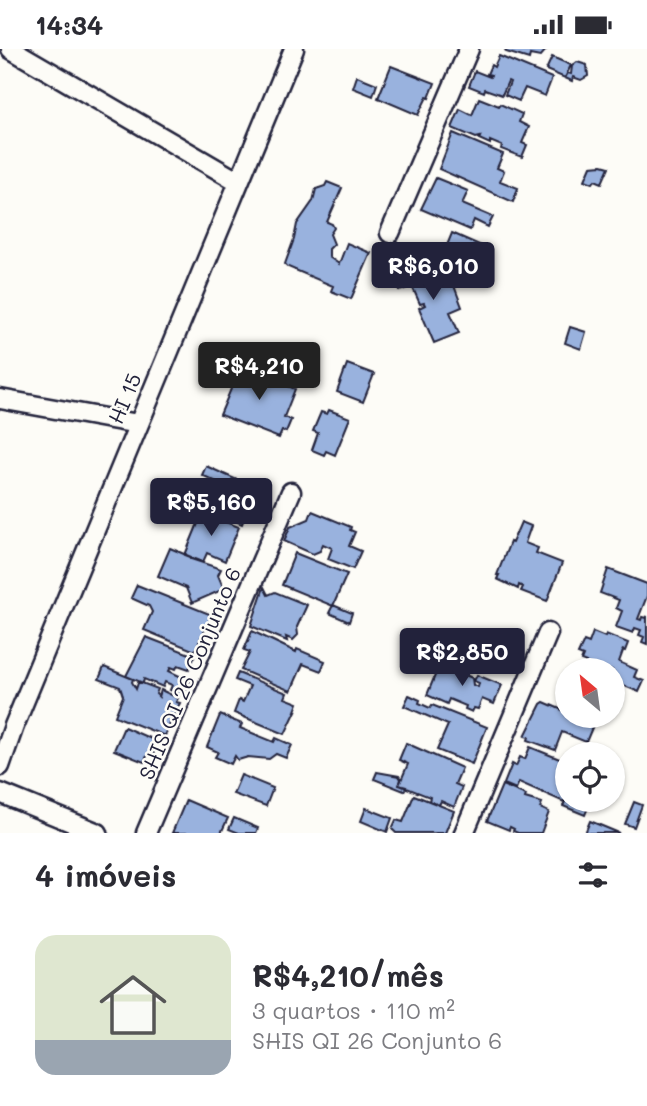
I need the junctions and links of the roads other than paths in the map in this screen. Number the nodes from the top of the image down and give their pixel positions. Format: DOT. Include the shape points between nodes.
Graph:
graph roads {
  1 [pos="11,49"];
  2 [pos="294,49"];
  3 [pos="469,49"];
  4 [pos="239,182"];
  5 [pos="390,233"];
  6 [pos="0,399"];
  7 [pos="138,424"];
  8 [pos="291,492"];
  9 [pos="548,633"];
  10 [pos="7,725"];
  11 [pos="0,766"];
  12 [pos="0,793"];
  13 [pos="97,833"];
  14 [pos="146,833"];
  15 [pos="464,833"];
  1 -- 4 [label="street"];
  2 -- 4 [label="street, HI 15"];
  3 -- 5 [label="street"];
  4 -- 7 [label="street, HI 15"];
  6 -- 7 [label="street"];
  7 -- 10 [label="street, HI 15"];
  8 -- 14 [label="street, SHIS QI 26 Conjunto 6"];
  9 -- 15 [label="street"];
  10 -- 11 [label="street, HI 15"];
  12 -- 13 [label="street"];
}
